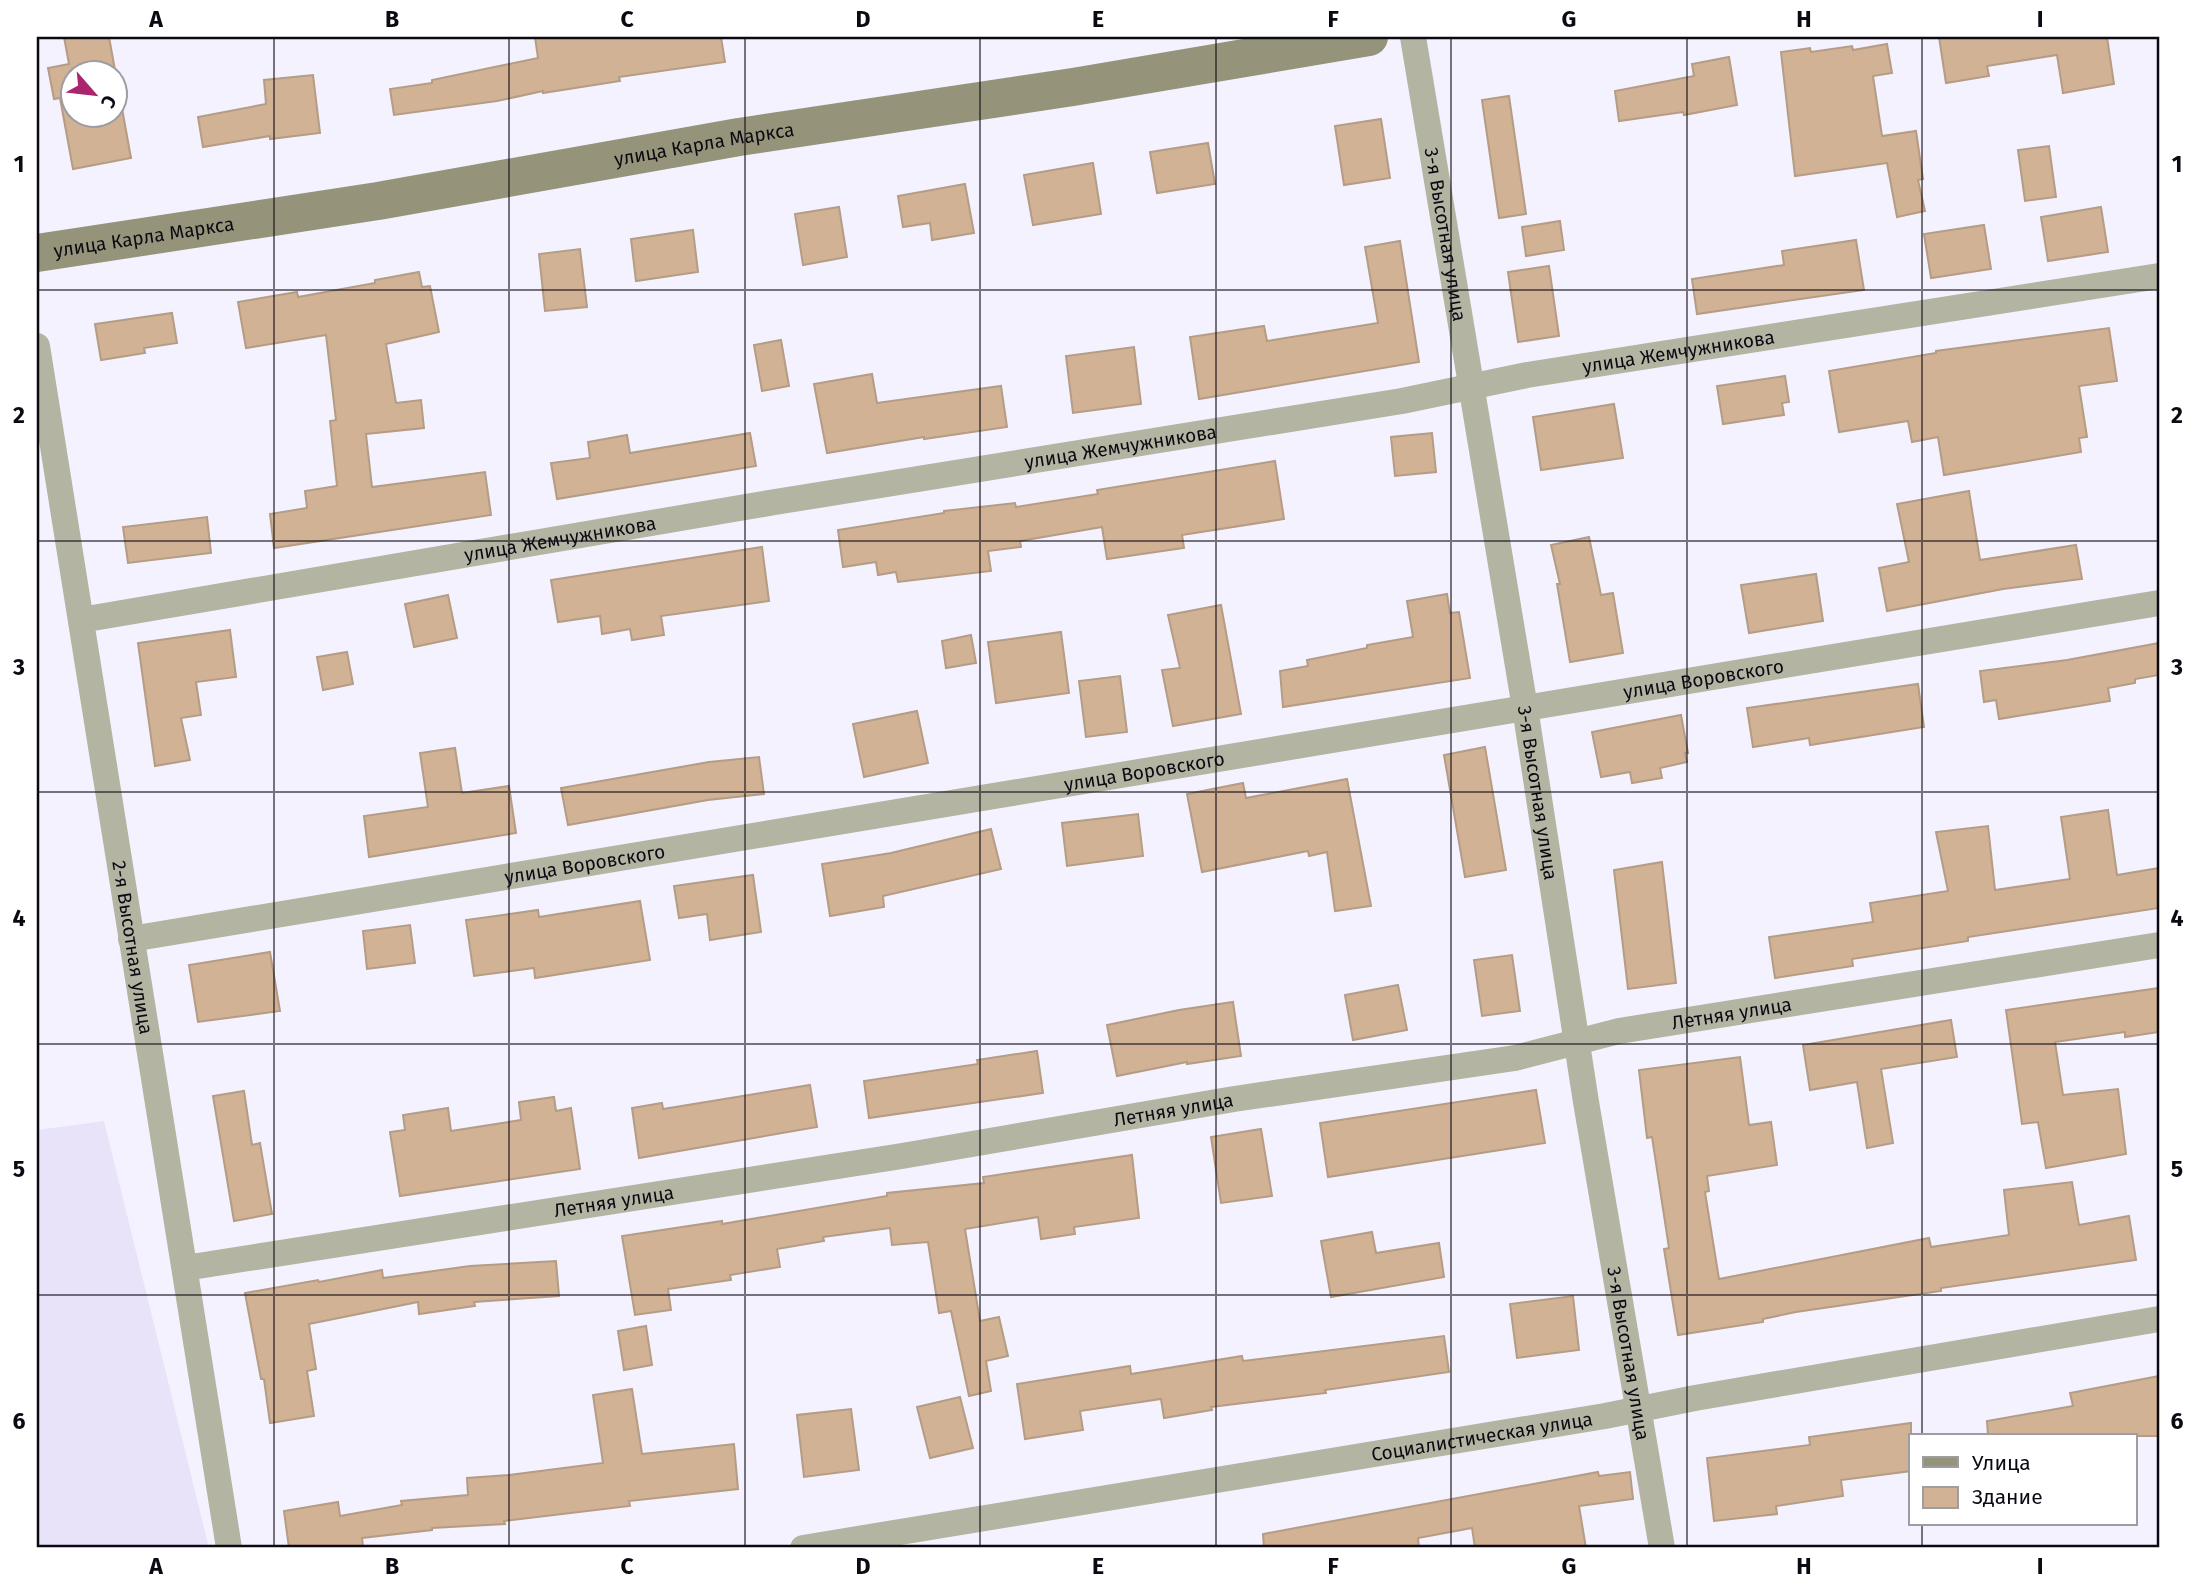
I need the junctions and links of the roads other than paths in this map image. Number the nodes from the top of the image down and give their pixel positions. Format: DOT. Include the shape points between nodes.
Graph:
graph roads {
  1 [pos="1369,37"];
  2 [pos="1413,37"];
  3 [pos="37,253"];
  4 [pos="2159,276"];
  5 [pos="37,346"];
  6 [pos="1471,387"];
  7 [pos="2159,603"];
  8 [pos="80,620"];
  9 [pos="1525,708"];
  10 [pos="131,939"];
  11 [pos="2159,945"];
  12 [pos="1577,1042"];
  13 [pos="185,1268"];
  14 [pos="2159,1320"];
  15 [pos="1640,1410"];
  16 [pos="229,1548"];
  17 [pos="803,1548"];
  18 [pos="1662,1548"];
  1 -- 3 [label="main road, улица Карла Маркса"];
  2 -- 6 [label="street, 3-я Высотная улица"];
  4 -- 6 [label="street, улица Жемчужникова"];
  5 -- 8 [label="street, 2-я Высотная улица"];
  6 -- 8 [label="street, улица Жемчужникова"];
  6 -- 9 [label="street, 3-я Высотная улица"];
  7 -- 9 [label="street, улица Воровского"];
  8 -- 10 [label="street, 2-я Высотная улица"];
  9 -- 10 [label="street, улица Воровского"];
  9 -- 12 [label="street, 3-я Высотная улица"];
  10 -- 13 [label="street, 2-я Высотная улица"];
  11 -- 12 [label="street, Летняя улица" via="1633,1029"];
  12 -- 13 [label="street, Летняя улица" via="1515,1058"];
  12 -- 15 [label="street, 3-я Высотная улица"];
  13 -- 16 [label="street, 2-я Высотная улица"];
  14 -- 15 [label="street, Социалистическая улица"];
  15 -- 17 [label="street, Социалистическая улица"];
  15 -- 18 [label="street, 3-я Высотная улица"];
}
